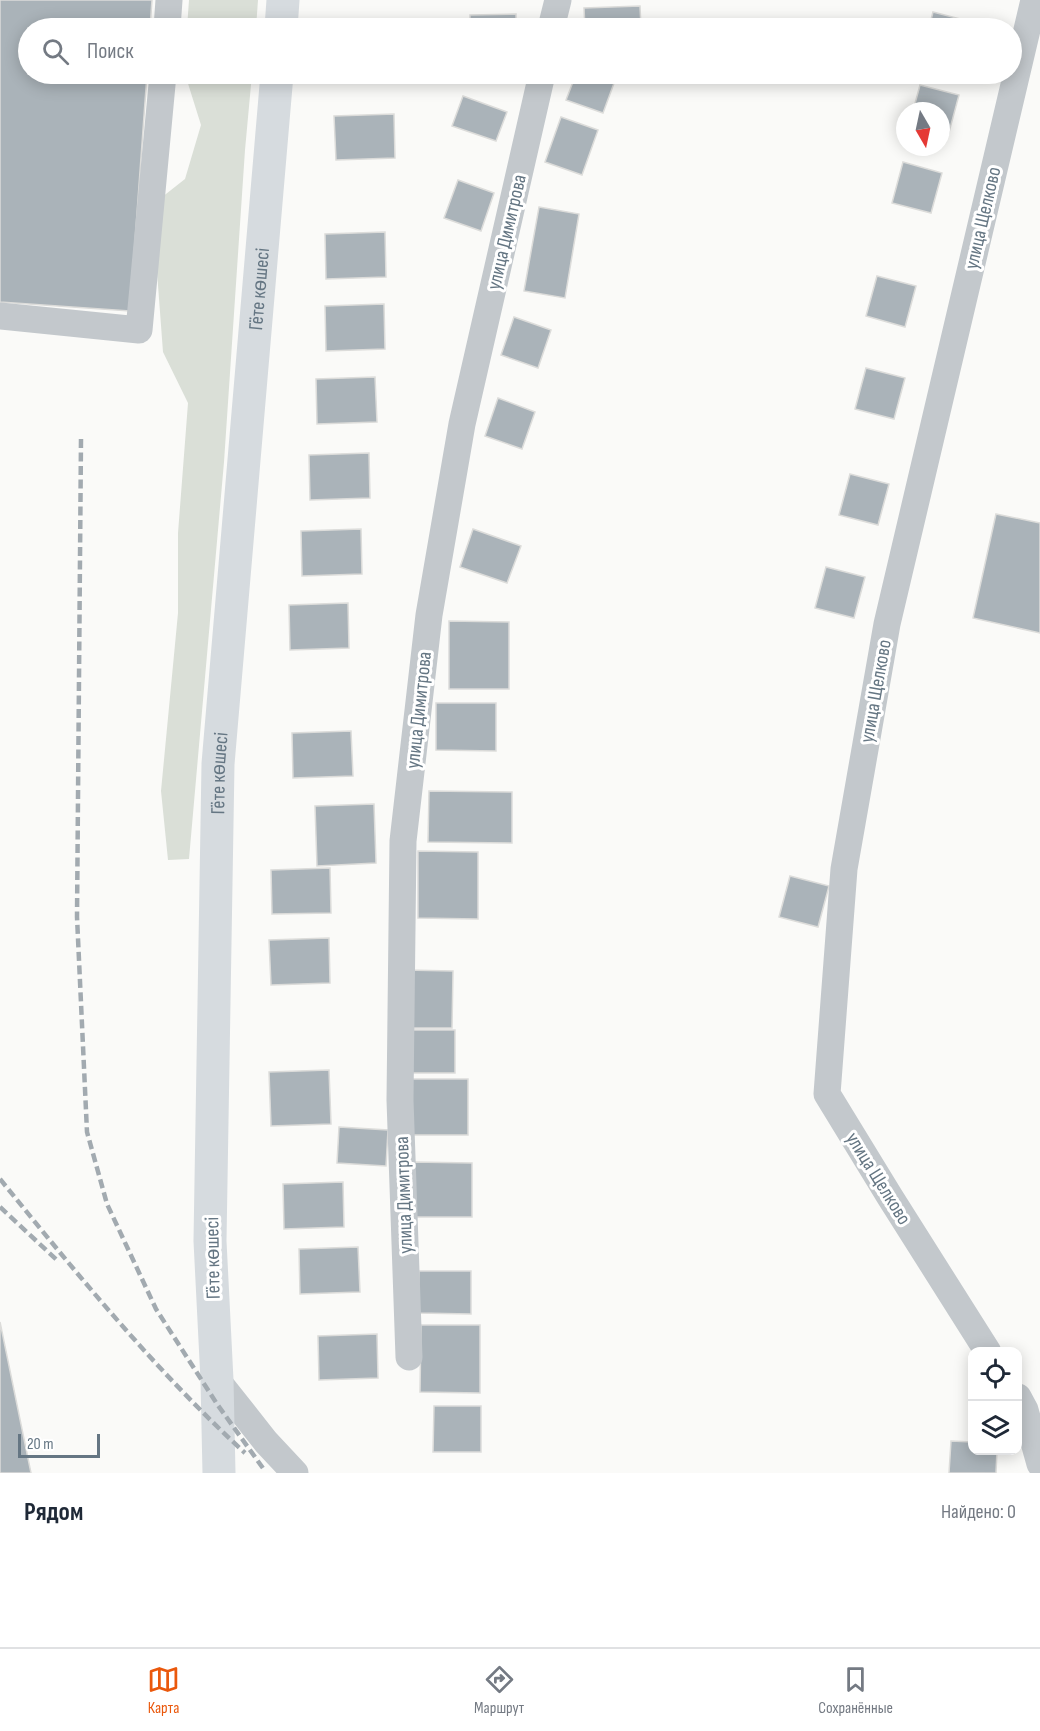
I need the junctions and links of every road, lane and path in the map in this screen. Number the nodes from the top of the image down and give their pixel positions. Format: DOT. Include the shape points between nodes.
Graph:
graph roads {
  1 [pos="169,0"];
  2 [pos="283,0"];
  3 [pos="558,0"];
  4 [pos="1034,0"];
  5 [pos="168,18"];
  6 [pos="281,18"];
  7 [pos="554,18"];
  8 [pos="1022,51"];
  9 [pos="161,84"];
  10 [pos="276,84"];
  11 [pos="540,84"];
  12 [pos="1014,84"];
  13 [pos="0,316"];
  14 [pos="985,1347"];
  15 [pos="409,1357"];
  16 [pos="217,1380"];
  17 [pos="1019,1401"];
  18 [pos="1040,1464"];
  19 [pos="219,1473"];
  20 [pos="295,1473"];
  1 -- 5 [label="street"];
  2 -- 6 [label="main road"];
  3 -- 7 [label="street"];
  4 -- 8 [label="street, улица Щелково"];
  9 -- 13 [label="street" via="139,330"];
  10 -- 16 [label="main road, Гёте көшесі" via="218,764 210,1242"];
  11 -- 15 [label="street, улица Димитрова" via="462,424 429,615 403,841 400,1100"];
  12 -- 14 [label="street, улица Щелково" via="886,624 844,869 827,1094"];
  16 -- 19 [label="main road, Гёте көшесі"];
  16 -- 20 [label="street"];
  17 -- 18 [label="street"];
}
